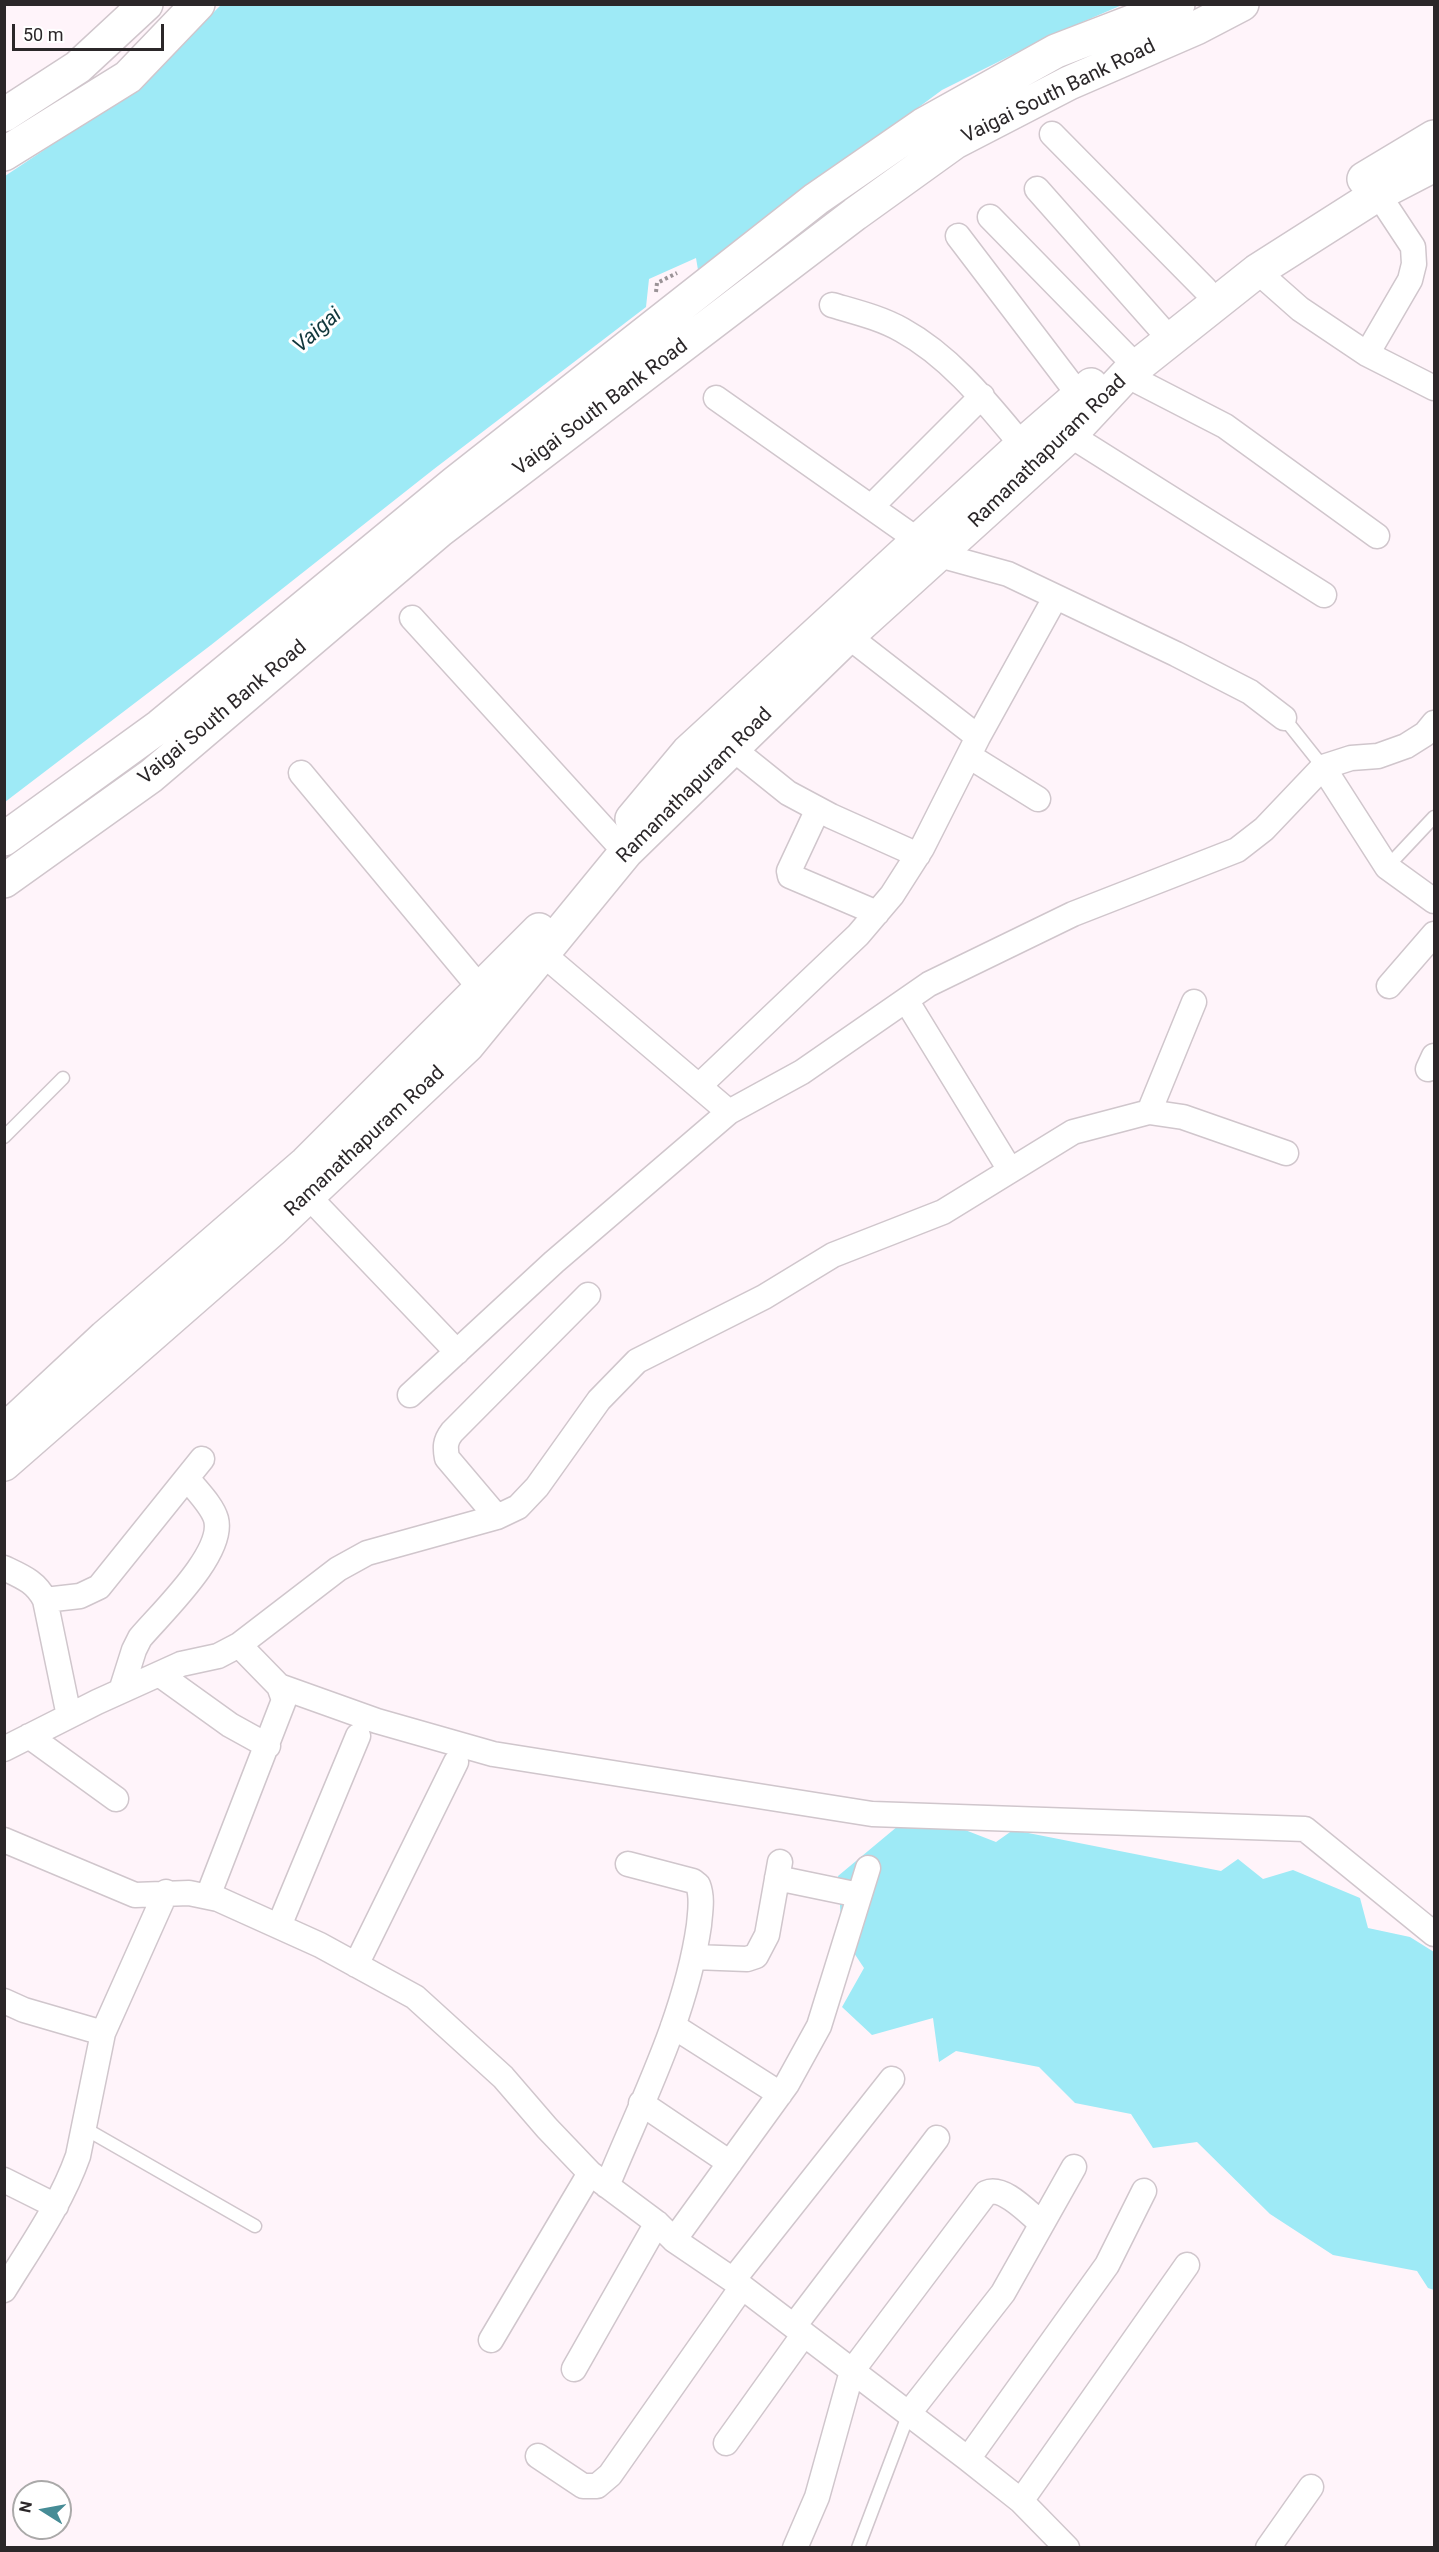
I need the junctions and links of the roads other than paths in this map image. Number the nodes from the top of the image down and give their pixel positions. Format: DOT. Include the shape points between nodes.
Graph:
graph roads {
  1 [pos="146,4"];
  2 [pos="198,4"];
  3 [pos="1178,4"];
  4 [pos="1242,4"];
  5 [pos="4,115"];
  6 [pos="1052,134"];
  7 [pos="1434,137"];
  8 [pos="4,154"];
  9 [pos="1434,165"];
  10 [pos="1375,184"];
  11 [pos="1037,189"];
  12 [pos="990,217"];
  13 [pos="958,236"];
  14 [pos="1257,271"];
  15 [pos="1205,289"];
  16 [pos="832,305"];
  17 [pos="1160,328"];
  18 [pos="1367,354"];
  19 [pos="1126,366"];
  20 [pos="1434,388"];
  21 [pos="1079,395"];
  22 [pos="982,396"];
  23 [pos="716,398"];
  24 [pos="1070,435"];
  25 [pos="1022,446"];
  26 [pos="871,507"];
  27 [pos="1377,536"];
  28 [pos="929,548"];
  29 [pos="1324,595"];
  30 [pos="1055,598"];
  31 [pos="412,618"];
  32 [pos="848,636"];
  33 [pos="1284,718"];
  34 [pos="1434,723"];
  35 [pos="973,746"];
  36 [pos="732,748"];
  37 [pos="1323,767"];
  38 [pos="301,773"];
  39 [pos="1038,799"];
  40 [pos="818,809"];
  41 [pos="1434,817"];
  42 [pos="4,839"];
  43 [pos="615,841"];
  44 [pos="918,855"];
  45 [pos="1387,867"];
  46 [pos="4,881"];
  47 [pos="1434,901"];
  48 [pos="877,913"];
  49 [pos="1434,934"];
  50 [pos="543,954"];
  51 [pos="1389,986"];
  52 [pos="480,988"];
  53 [pos="906,1000"];
  54 [pos="1194,1002"];
  55 [pos="63,1078"];
  56 [pos="699,1086"];
  57 [pos="729,1112"];
  58 [pos="1149,1112"];
  59 [pos="4,1137"];
  60 [pos="1286,1152"];
  61 [pos="1010,1170"];
  62 [pos="309,1196"];
  63 [pos="588,1295"];
  64 [pos="457,1352"];
  65 [pos="410,1395"];
  66 [pos="4,1431"];
  67 [pos="202,1458"];
  68 [pos="4,1464"];
  69 [pos="187,1478"];
  70 [pos="497,1518"];
  71 [pos="4,1568"];
  72 [pos="45,1600"];
  73 [pos="240,1645"];
  74 [pos="159,1674"];
  75 [pos="279,1686"];
  76 [pos="121,1691"];
  77 [pos="69,1716"];
  78 [pos="29,1736"];
  79 [pos="358,1736"];
  80 [pos="268,1746"];
  81 [pos="4,1749"];
  82 [pos="456,1762"];
  83 [pos="116,1799"];
  84 [pos="4,1840"];
  85 [pos="628,1864"];
  86 [pos="867,1868"];
  87 [pos="166,1892"];
  88 [pos="860,1895"];
  89 [pos="208,1896"];
  90 [pos="279,1926"];
  91 [pos="1434,1934"];
  92 [pos="694,1957"];
  93 [pos="356,1965"];
  94 [pos="4,2001"];
  95 [pos="673,2026"];
  96 [pos="104,2033"];
  97 [pos="892,2079"];
  98 [pos="780,2094"];
  99 [pos="641,2103"];
  100 [pos="84,2128"];
  101 [pos="937,2138"];
  102 [pos="730,2163"];
  103 [pos="1074,2167"];
  104 [pos="599,2179"];
  105 [pos="4,2180"];
  106 [pos="1144,2191"];
  107 [pos="56,2206"];
  108 [pos="657,2223"];
  109 [pos="1042,2224"];
  110 [pos="255,2226"];
  111 [pos="674,2240"];
  112 [pos="1187,2265"];
  113 [pos="738,2284"];
  114 [pos="4,2290"];
  115 [pos="799,2330"];
  116 [pos="491,2340"];
  117 [pos="574,2369"];
  118 [pos="852,2371"];
  119 [pos="909,2413"];
  120 [pos="726,2443"];
  121 [pos="538,2456"];
  122 [pos="968,2459"];
  123 [pos="1311,2487"];
  124 [pos="1021,2501"];
  125 [pos="795,2547"];
  126 [pos="858,2547"];
  127 [pos="1067,2547"];
  128 [pos="1268,2547"];
  1 -- 5 [label="main road" via="78,67"];
  2 -- 8 [label="main road" via="128,77"];
  3 -- 42 [label="main road, Vaigai South Bank Road" via="1056,51 923,125 816,199 454,483 160,726"];
  4 -- 46 [label="main road, Vaigai South Bank Road" via="1069,83 946,148 439,531 151,776"];
  6 -- 15 [label="street"];
  7 -- 10 [label="main road, Ramanathapuram Road"];
  9 -- 10 [label="main road, Ramanathapuram Road"];
  10 -- 14 [label="main road, Ramanathapuram Road"];
  10 -- 15 [label="main road, Ramanathapuram Road"];
  10 -- 18 [label="street" via="1413,247 1414,264 1410,280"];
  11 -- 17 [label="street"];
  12 -- 19 [label="street"];
  13 -- 21 [label="street"];
  14 -- 18 [label="street" via="1300,309"];
  14 -- 19 [label="main road, Ramanathapuram Road"];
  15 -- 17 [label="main road, Ramanathapuram Road"];
  16 -- 22 [label="street" via="901,329 925,344"];
  17 -- 19 [label="main road, Ramanathapuram Road"];
  18 -- 20 [label="street"];
  19 -- 21 [label="main road, Ramanathapuram Road"];
  19 -- 24 [label="main road, Ramanathapuram Road"];
  19 -- 27 [label="street" via="1225,426"];
  21 -- 25 [label="main road, Ramanathapuram Road"];
  22 -- 25 [label="street"];
  22 -- 26 [label="street"];
  23 -- 26 [label="street"];
  24 -- 28 [label="main road, Ramanathapuram Road"];
  24 -- 29 [label="street"];
  25 -- 28 [label="main road, Ramanathapuram Road"];
  26 -- 28 [label="street"];
  28 -- 30 [label="street" via="1008,574"];
  28 -- 32 [label="main road, Ramanathapuram Road"];
  28 -- 43 [label="main road, Ramanathapuram Road" via="688,752"];
  30 -- 33 [label="street" via="1250,692"];
  30 -- 35 [label="street"];
  31 -- 43 [label="street"];
  32 -- 35 [label="street"];
  32 -- 36 [label="main road, Ramanathapuram Road"];
  33 -- 37 [label="lane"];
  34 -- 37 [label="street" via="1406,746"];
  35 -- 39 [label="street"];
  35 -- 44 [label="street"];
  36 -- 40 [label="street" via="788,793"];
  36 -- 50 [label="main road, Ramanathapuram Road" via="626,852"];
  37 -- 45 [label="street"];
  37 -- 53 [label="street" via="1264,829 1237,849 1073,914 929,984"];
  38 -- 52 [label="street"];
  40 -- 44 [label="street"];
  40 -- 48 [label="street" via="790,876"];
  41 -- 45 [label="lane"];
  43 -- 52 [label="main road, Ramanathapuram Road" via="547,921"];
  44 -- 48 [label="street"];
  45 -- 47 [label="street"];
  48 -- 56 [label="street"];
  49 -- 51 [label="street"];
  50 -- 56 [label="street"];
  50 -- 62 [label="main road, Ramanathapuram Road" via="467,1046"];
  52 -- 66 [label="main road, Ramanathapuram Road" via="306,1163 105,1337"];
  53 -- 57 [label="street" via="802,1072"];
  53 -- 61 [label="street"];
  54 -- 58 [label="street"];
  55 -- 59 [label="lane"];
  56 -- 57 [label="street"];
  57 -- 64 [label="street"];
  58 -- 60 [label="street" via="1183,1117"];
  58 -- 61 [label="street" via="1073,1132"];
  61 -- 70 [label="street" via="943,1212 833,1255 764,1297 637,1361 599,1400 537,1486 518,1507"];
  62 -- 64 [label="street"];
  62 -- 68 [label="main road, Ramanathapuram Road"];
  63 -- 70 [label="street" via="446,1440 447,1458"];
  64 -- 65 [label="street"];
  67 -- 69 [label="street"];
  69 -- 72 [label="street" via="99,1587 80,1596"];
  69 -- 76 [label="street" via="216,1516 216,1537 207,1561 140,1638"];
  70 -- 73 [label="street" via="367,1553 338,1569"];
  71 -- 72 [label="street" via="31,1581"];
  72 -- 77 [label="street"];
  73 -- 74 [label="street"];
  73 -- 75 [label="street"];
  74 -- 76 [label="street"];
  74 -- 80 [label="street" via="230,1725"];
  75 -- 80 [label="street" via="284,1700"];
  75 -- 91 [label="street" via="376,1721 493,1754 872,1814 1305,1829"];
  76 -- 77 [label="street"];
  77 -- 78 [label="street"];
  78 -- 81 [label="street"];
  78 -- 83 [label="street"];
  79 -- 90 [label="street"];
  80 -- 89 [label="street"];
  82 -- 93 [label="street"];
  84 -- 87 [label="street" via="124,1891 145,1895"];
  85 -- 92 [label="street" via="698,1885 702,1898"];
  86 -- 88 [label="street"];
  87 -- 89 [label="street"];
  87 -- 96 [label="street"];
  88 -- 92 [label="street" via="778,1870 766,1935 756,1956"];
  88 -- 98 [label="street" via="819,2026"];
  89 -- 90 [label="street"];
  90 -- 93 [label="street"];
  92 -- 95 [label="street"];
  93 -- 104 [label="street" via="415,1997 503,2077"];
  94 -- 96 [label="street"];
  95 -- 98 [label="street"];
  95 -- 99 [label="street"];
  96 -- 100 [label="street"];
  97 -- 113 [label="street"];
  98 -- 102 [label="street"];
  99 -- 102 [label="street"];
  99 -- 104 [label="street"];
  100 -- 107 [label="street" via="78,2156"];
  100 -- 110 [label="lane"];
  101 -- 115 [label="street"];
  102 -- 111 [label="street"];
  103 -- 109 [label="street"];
  104 -- 108 [label="street"];
  104 -- 116 [label="street"];
  105 -- 107 [label="street"];
  106 -- 122 [label="street" via="1107,2265"];
  107 -- 114 [label="street"];
  108 -- 111 [label="street"];
  108 -- 117 [label="street"];
  109 -- 118 [label="street" via="1004,2194 992,2190 986,2193"];
  109 -- 119 [label="street" via="1003,2293"];
  111 -- 113 [label="street"];
  112 -- 124 [label="street"];
  113 -- 115 [label="street"];
  113 -- 121 [label="street" via="609,2475 597,2486 583,2486"];
  115 -- 118 [label="street"];
  115 -- 120 [label="street"];
  118 -- 119 [label="street"];
  118 -- 125 [label="street" via="817,2497"];
  119 -- 122 [label="street"];
  119 -- 126 [label="lane"];
  122 -- 124 [label="street"];
  123 -- 128 [label="street"];
  124 -- 127 [label="street"];
}
